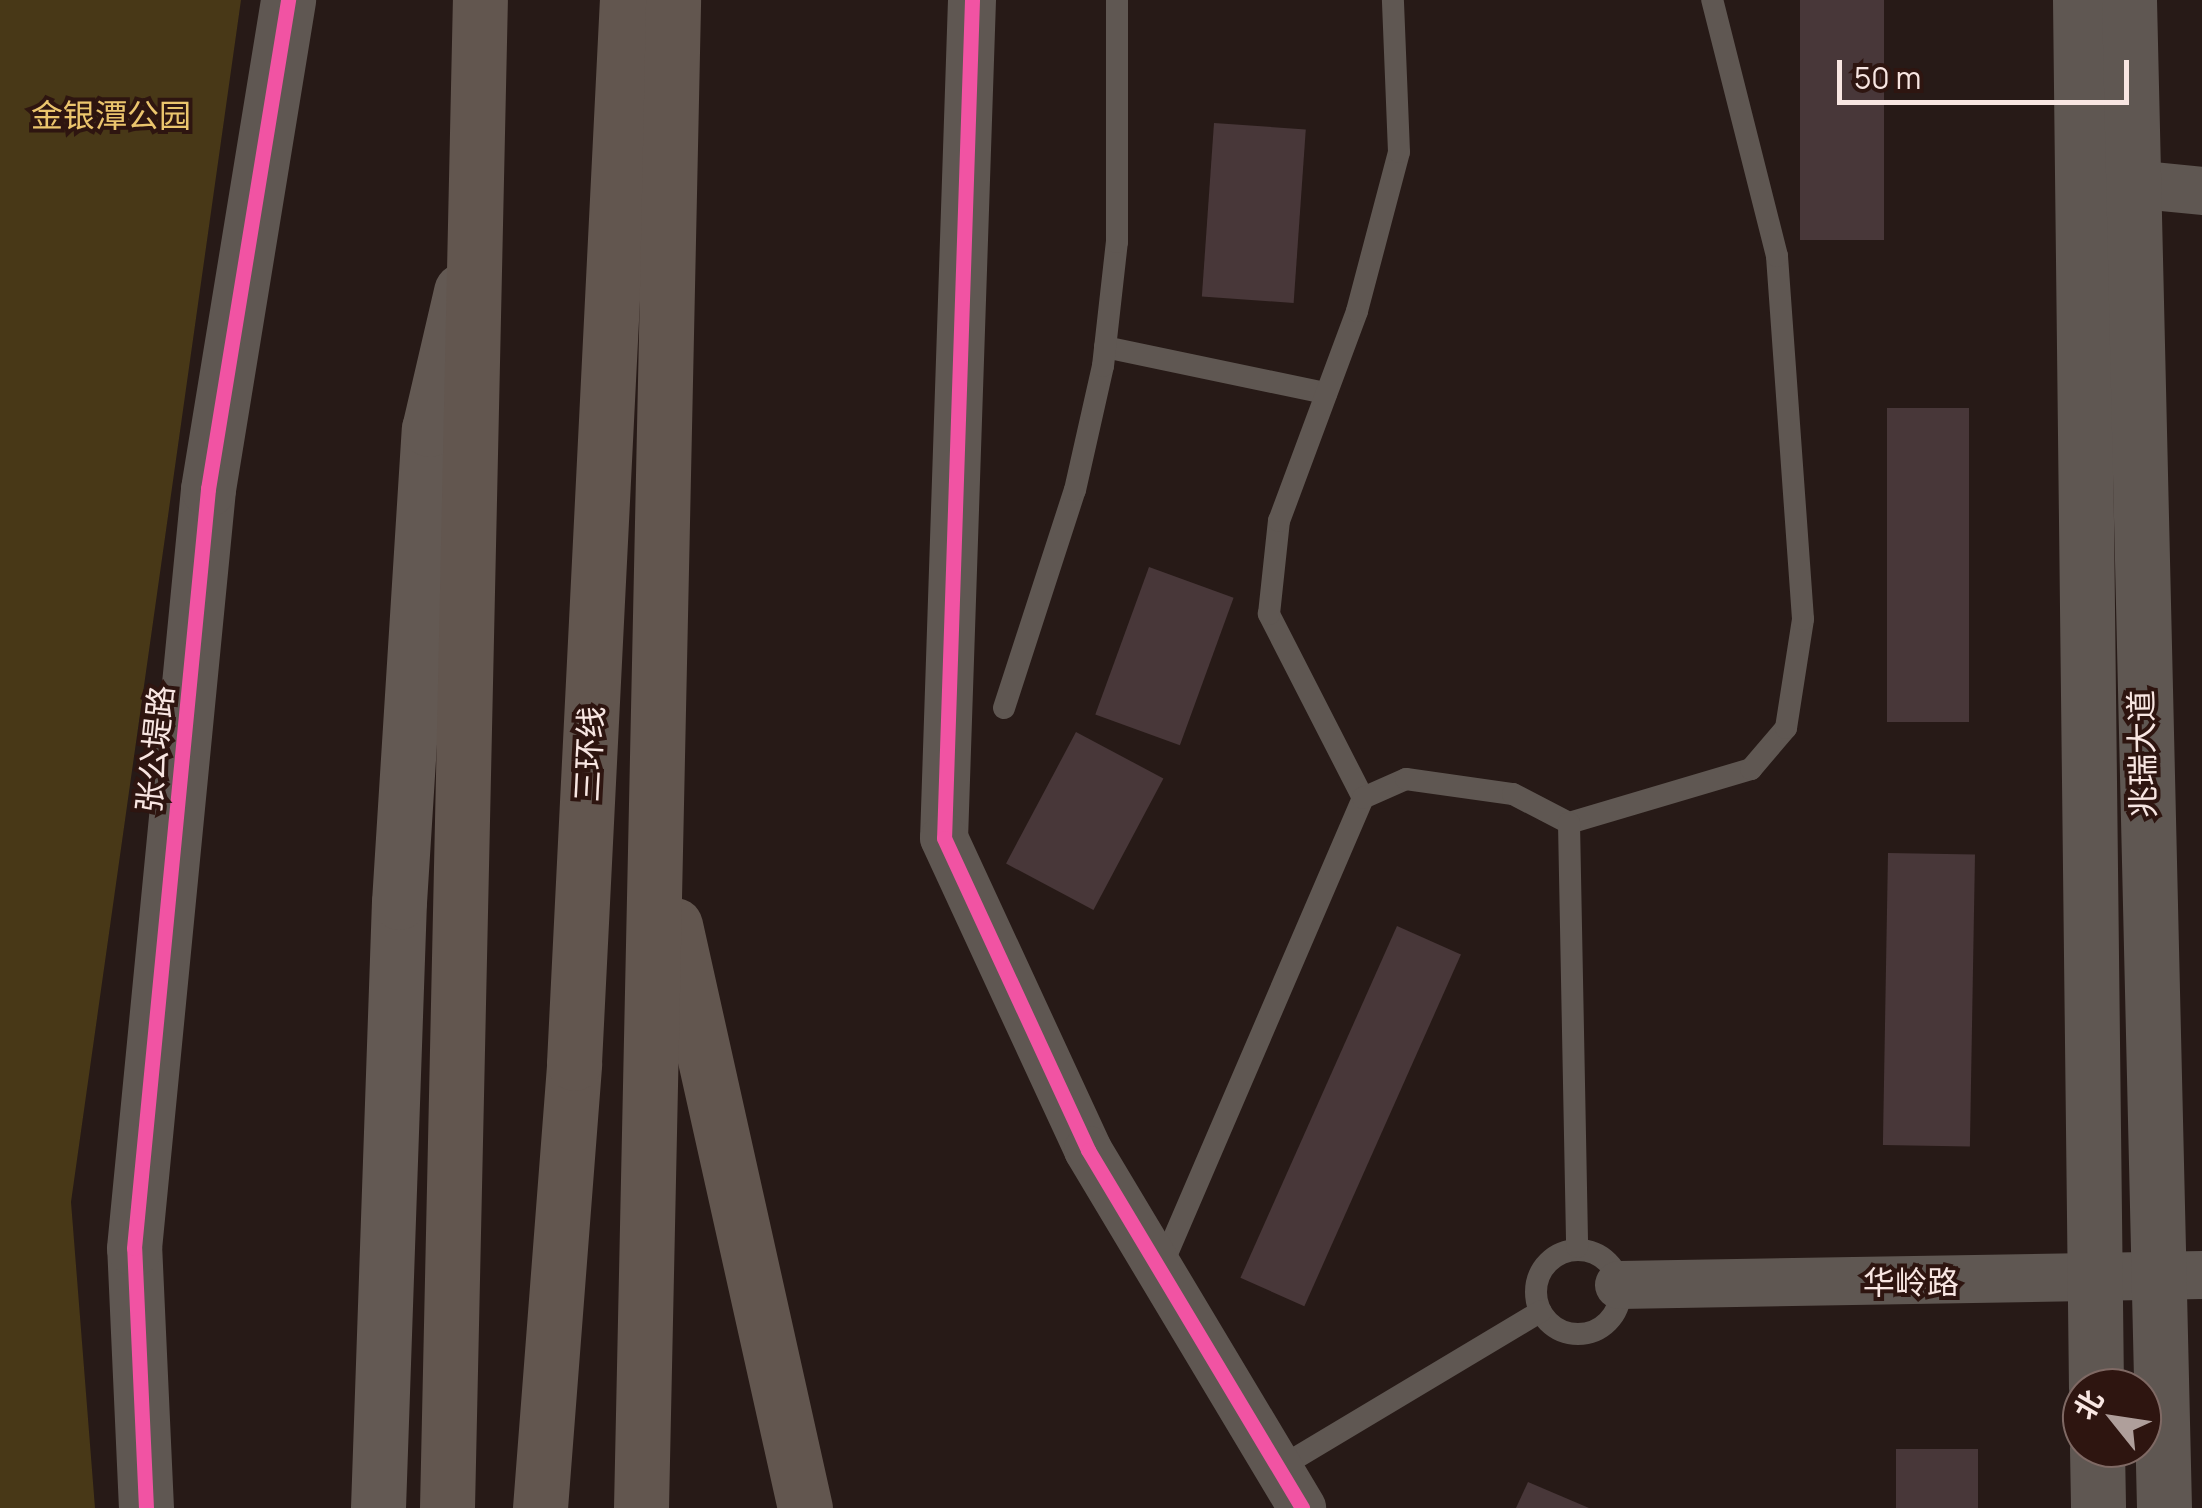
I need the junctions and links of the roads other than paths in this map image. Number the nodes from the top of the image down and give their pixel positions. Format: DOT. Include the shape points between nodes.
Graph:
graph roads {
  1 [pos="288,0"];
  2 [pos="480,0"];
  3 [pos="627,0"];
  4 [pos="673,0"];
  5 [pos="972,0"];
  6 [pos="1117,0"];
  7 [pos="1394,0"];
  8 [pos="1712,0"];
  9 [pos="2080,0"];
  10 [pos="2129,0"];
  11 [pos="2132,184"];
  12 [pos="2202,191"];
  13 [pos="476,224"];
  14 [pos="1105,347"];
  15 [pos="1326,393"];
  16 [pos="1004,708"];
  17 [pos="1362,798"];
  18 [pos="1569,823"];
  19 [pos="655,836"];
  20 [pos="1577,1248"];
  21 [pos="1160,1270"];
  22 [pos="2179,1275"];
  23 [pos="2095,1281"];
  24 [pos="1619,1284"];
  25 [pos="1541,1311"];
  26 [pos="2096,1368"];
  27 [pos="2097,1468"];
  28 [pos="1290,1488"];
  29 [pos="146,1508"];
  30 [pos="378,1508"];
  31 [pos="447,1508"];
  32 [pos="540,1508"];
  33 [pos="641,1508"];
  34 [pos="805,1508"];
  35 [pos="2098,1508"];
  36 [pos="2164,1508"];
  1 -- 29 [label="street, 张公堤路" via="208,489 134,1248"];
  2 -- 13 [label="highway"];
  3 -- 32 [label="highway, 三环线" via="574,1063"];
  4 -- 19 [label="highway"];
  5 -- 21 [label="street" via="959,598 944,838 1088,1150"];
  6 -- 14 [label="lane" via="1117,242"];
  7 -- 15 [label="lane" via="1399,152"];
  8 -- 18 [label="lane" via="1777,256 1803,619 1786,728 1751,769"];
  9 -- 23 [label="street, 兆瑞大道"];
  10 -- 11 [label="street, 兆瑞大道"];
  11 -- 12 [label="street"];
  11 -- 22 [label="street, 兆瑞大道"];
  13 -- 30 [label="main road" via="429,430 399,902"];
  13 -- 31 [label="highway"];
  14 -- 15 [label="lane"];
  14 -- 16 [label="lane" via="1075,490"];
  15 -- 17 [label="lane" via="1279,521 1269,614"];
  17 -- 18 [label="lane" via="1406,779 1512,794"];
  17 -- 21 [label="lane"];
  18 -- 20 [label="lane"];
  19 -- 33 [label="highway"];
  19 -- 34 [label="highway"];
  20 -- 24 [label="lane" via="1608,1260"];
  20 -- 25 [label="lane" via="1546,1261 1534,1293"];
  21 -- 28 [label="street"];
  22 -- 23 [label="street, 华岭路"];
  22 -- 36 [label="street, 兆瑞大道"];
  23 -- 24 [label="street, 华岭路"];
  23 -- 26 [label="street, 兆瑞大道"];
  24 -- 25 [label="lane" via="1609,1322 1579,1336 1547,1324"];
  25 -- 28 [label="lane"];
  27 -- 35 [label="street"];
}
